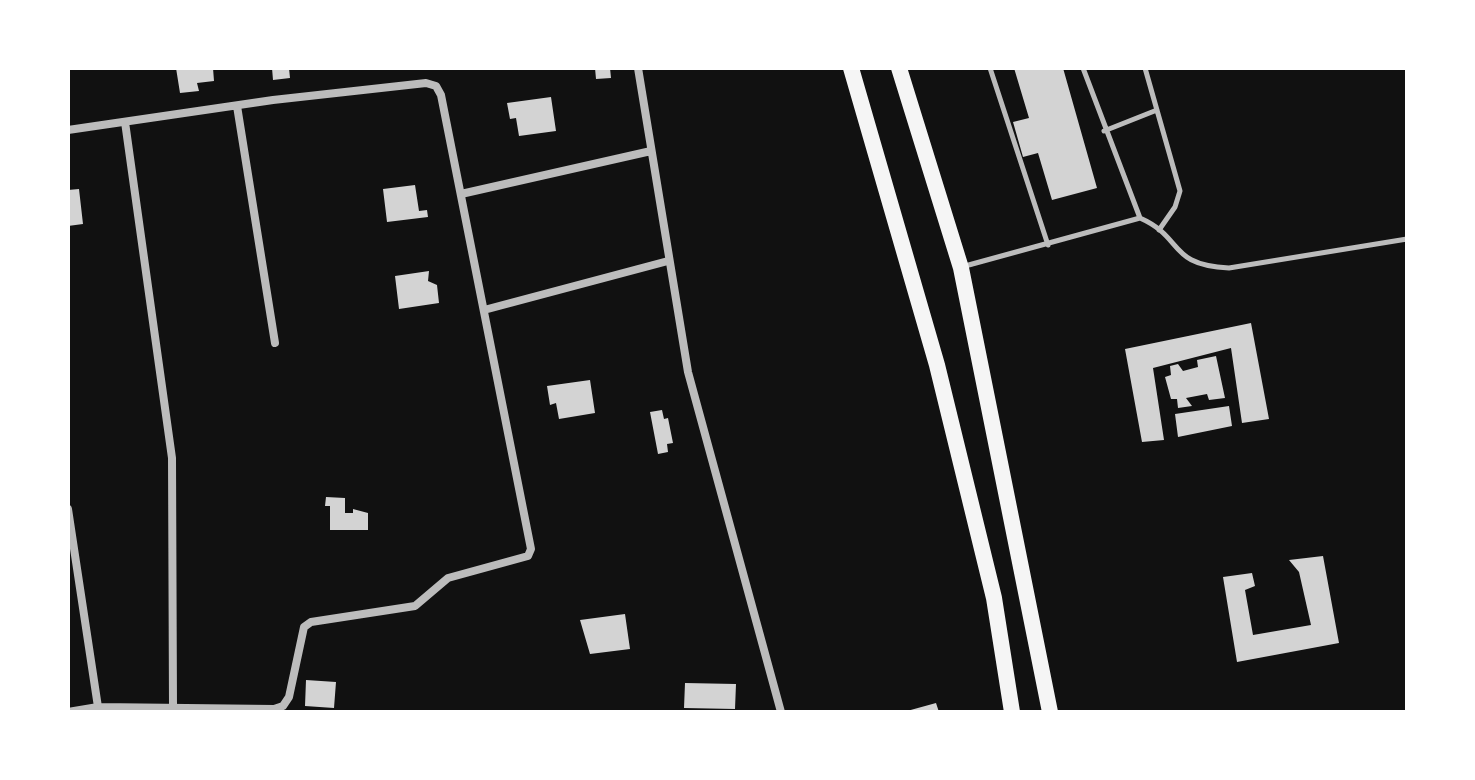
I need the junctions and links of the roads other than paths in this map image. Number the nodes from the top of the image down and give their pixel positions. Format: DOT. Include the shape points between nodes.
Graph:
graph roads {
  1 [pos="638,68"];
  2 [pos="851,68"];
  3 [pos="899,68"];
  4 [pos="990,68"];
  5 [pos="1083,68"];
  6 [pos="1145,68"];
  7 [pos="237,106"];
  8 [pos="1157,110"];
  9 [pos="125,122"];
  10 [pos="68,130"];
  11 [pos="1104,131"];
  12 [pos="651,151"];
  13 [pos="461,194"];
  14 [pos="1140,218"];
  15 [pos="1159,230"];
  16 [pos="1407,239"];
  17 [pos="1048,245"];
  18 [pos="668,261"];
  19 [pos="961,268"];
  20 [pos="484,310"];
  21 [pos="275,343"];
  22 [pos="68,509"];
  23 [pos="98,707"];
  24 [pos="173,708"];
  25 [pos="68,712"];
  26 [pos="781,712"];
  27 [pos="1012,712"];
  28 [pos="1050,712"];
  1 -- 12 [label="street"];
  2 -- 27 [label="main road" via="937,365 994,598"];
  3 -- 19 [label="main road"];
  4 -- 17 [label="lane"];
  5 -- 11 [label="lane"];
  6 -- 8 [label="lane"];
  7 -- 9 [label="street"];
  7 -- 13 [label="street" via="436,86"];
  7 -- 21 [label="street"];
  8 -- 11 [label="lane"];
  8 -- 15 [label="lane" via="1180,191"];
  9 -- 10 [label="street"];
  9 -- 24 [label="street" via="172,458"];
  11 -- 14 [label="lane"];
  12 -- 13 [label="street"];
  12 -- 18 [label="street"];
  13 -- 20 [label="street"];
  14 -- 15 [label="lane"];
  14 -- 17 [label="lane"];
  15 -- 16 [label="lane" via="1188,261 1201,267 1229,268"];
  17 -- 19 [label="lane"];
  18 -- 20 [label="street"];
  18 -- 26 [label="street" via="688,372"];
  19 -- 28 [label="main road"];
  20 -- 24 [label="street" via="531,549 528,556 448,578 415,606 311,622 304,627 283,706"];
  22 -- 23 [label="street"];
  23 -- 24 [label="street"];
  23 -- 25 [label="street"];
}
